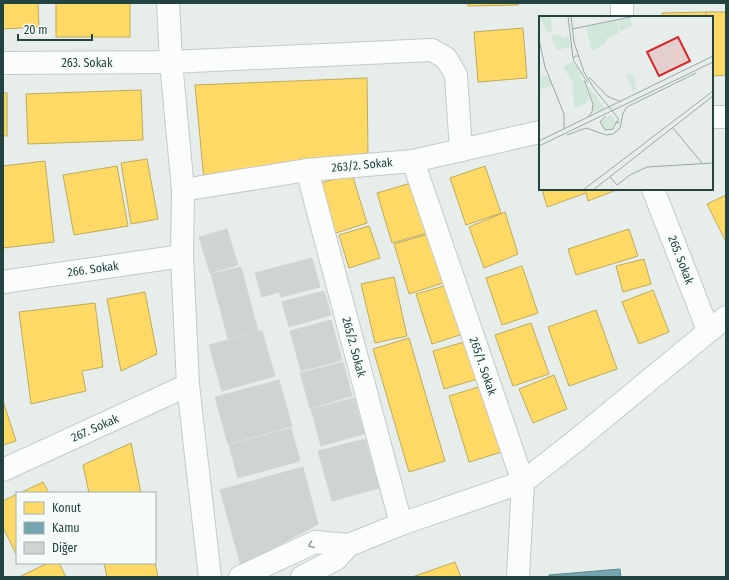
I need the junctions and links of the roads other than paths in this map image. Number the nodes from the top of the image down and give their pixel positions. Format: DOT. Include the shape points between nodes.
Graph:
graph roads {
  1 [pos="168,3"];
  2 [pos="622,3"];
  3 [pos="622,16"];
  4 [pos="171,62"];
  5 [pos="3,63"];
  6 [pos="713,117"];
  7 [pos="726,117"];
  8 [pos="539,132"];
  9 [pos="461,150"];
  10 [pos="413,161"];
  11 [pos="306,170"];
  12 [pos="183,190"];
  13 [pos="653,190"];
  14 [pos="182,256"];
  15 [pos="3,282"];
  16 [pos="726,317"];
  17 [pos="708,330"];
  18 [pos="188,386"];
  19 [pos="3,470"];
  20 [pos="523,482"];
  21 [pos="401,524"];
  22 [pos="342,560"];
  23 [pos="210,577"];
  24 [pos="240,577"];
  25 [pos="302,577"];
  26 [pos="518,577"];
  1 -- 4 [label="street"];
  2 -- 3 [label="street"];
  4 -- 5 [label="street, 263. Sokak"];
  4 -- 9 [label="street, 263. Sokak" via="432,50 446,58 456,76"];
  4 -- 12 [label="street"];
  6 -- 7 [label="street"];
  8 -- 9 [label="street, 263/2. Sokak"];
  9 -- 10 [label="street, 263/2. Sokak"];
  10 -- 11 [label="street, 263/2. Sokak"];
  10 -- 20 [label="street, 265/1. Sokak"];
  11 -- 12 [label="street, 263/2. Sokak"];
  11 -- 21 [label="street, 265/2. Sokak"];
  12 -- 14 [label="street"];
  13 -- 17 [label="street, 265. Sokak"];
  14 -- 15 [label="street, 266. Sokak"];
  14 -- 18 [label="street"];
  16 -- 17 [label="street"];
  17 -- 20 [label="street"];
  18 -- 19 [label="street, 267. Sokak"];
  18 -- 23 [label="street"];
  20 -- 21 [label="street"];
  20 -- 26 [label="street, 265/1. Sokak"];
  21 -- 22 [label="street"];
  22 -- 24 [label="street, one-way" via="315,542"];
  22 -- 25 [label="street"];
}
